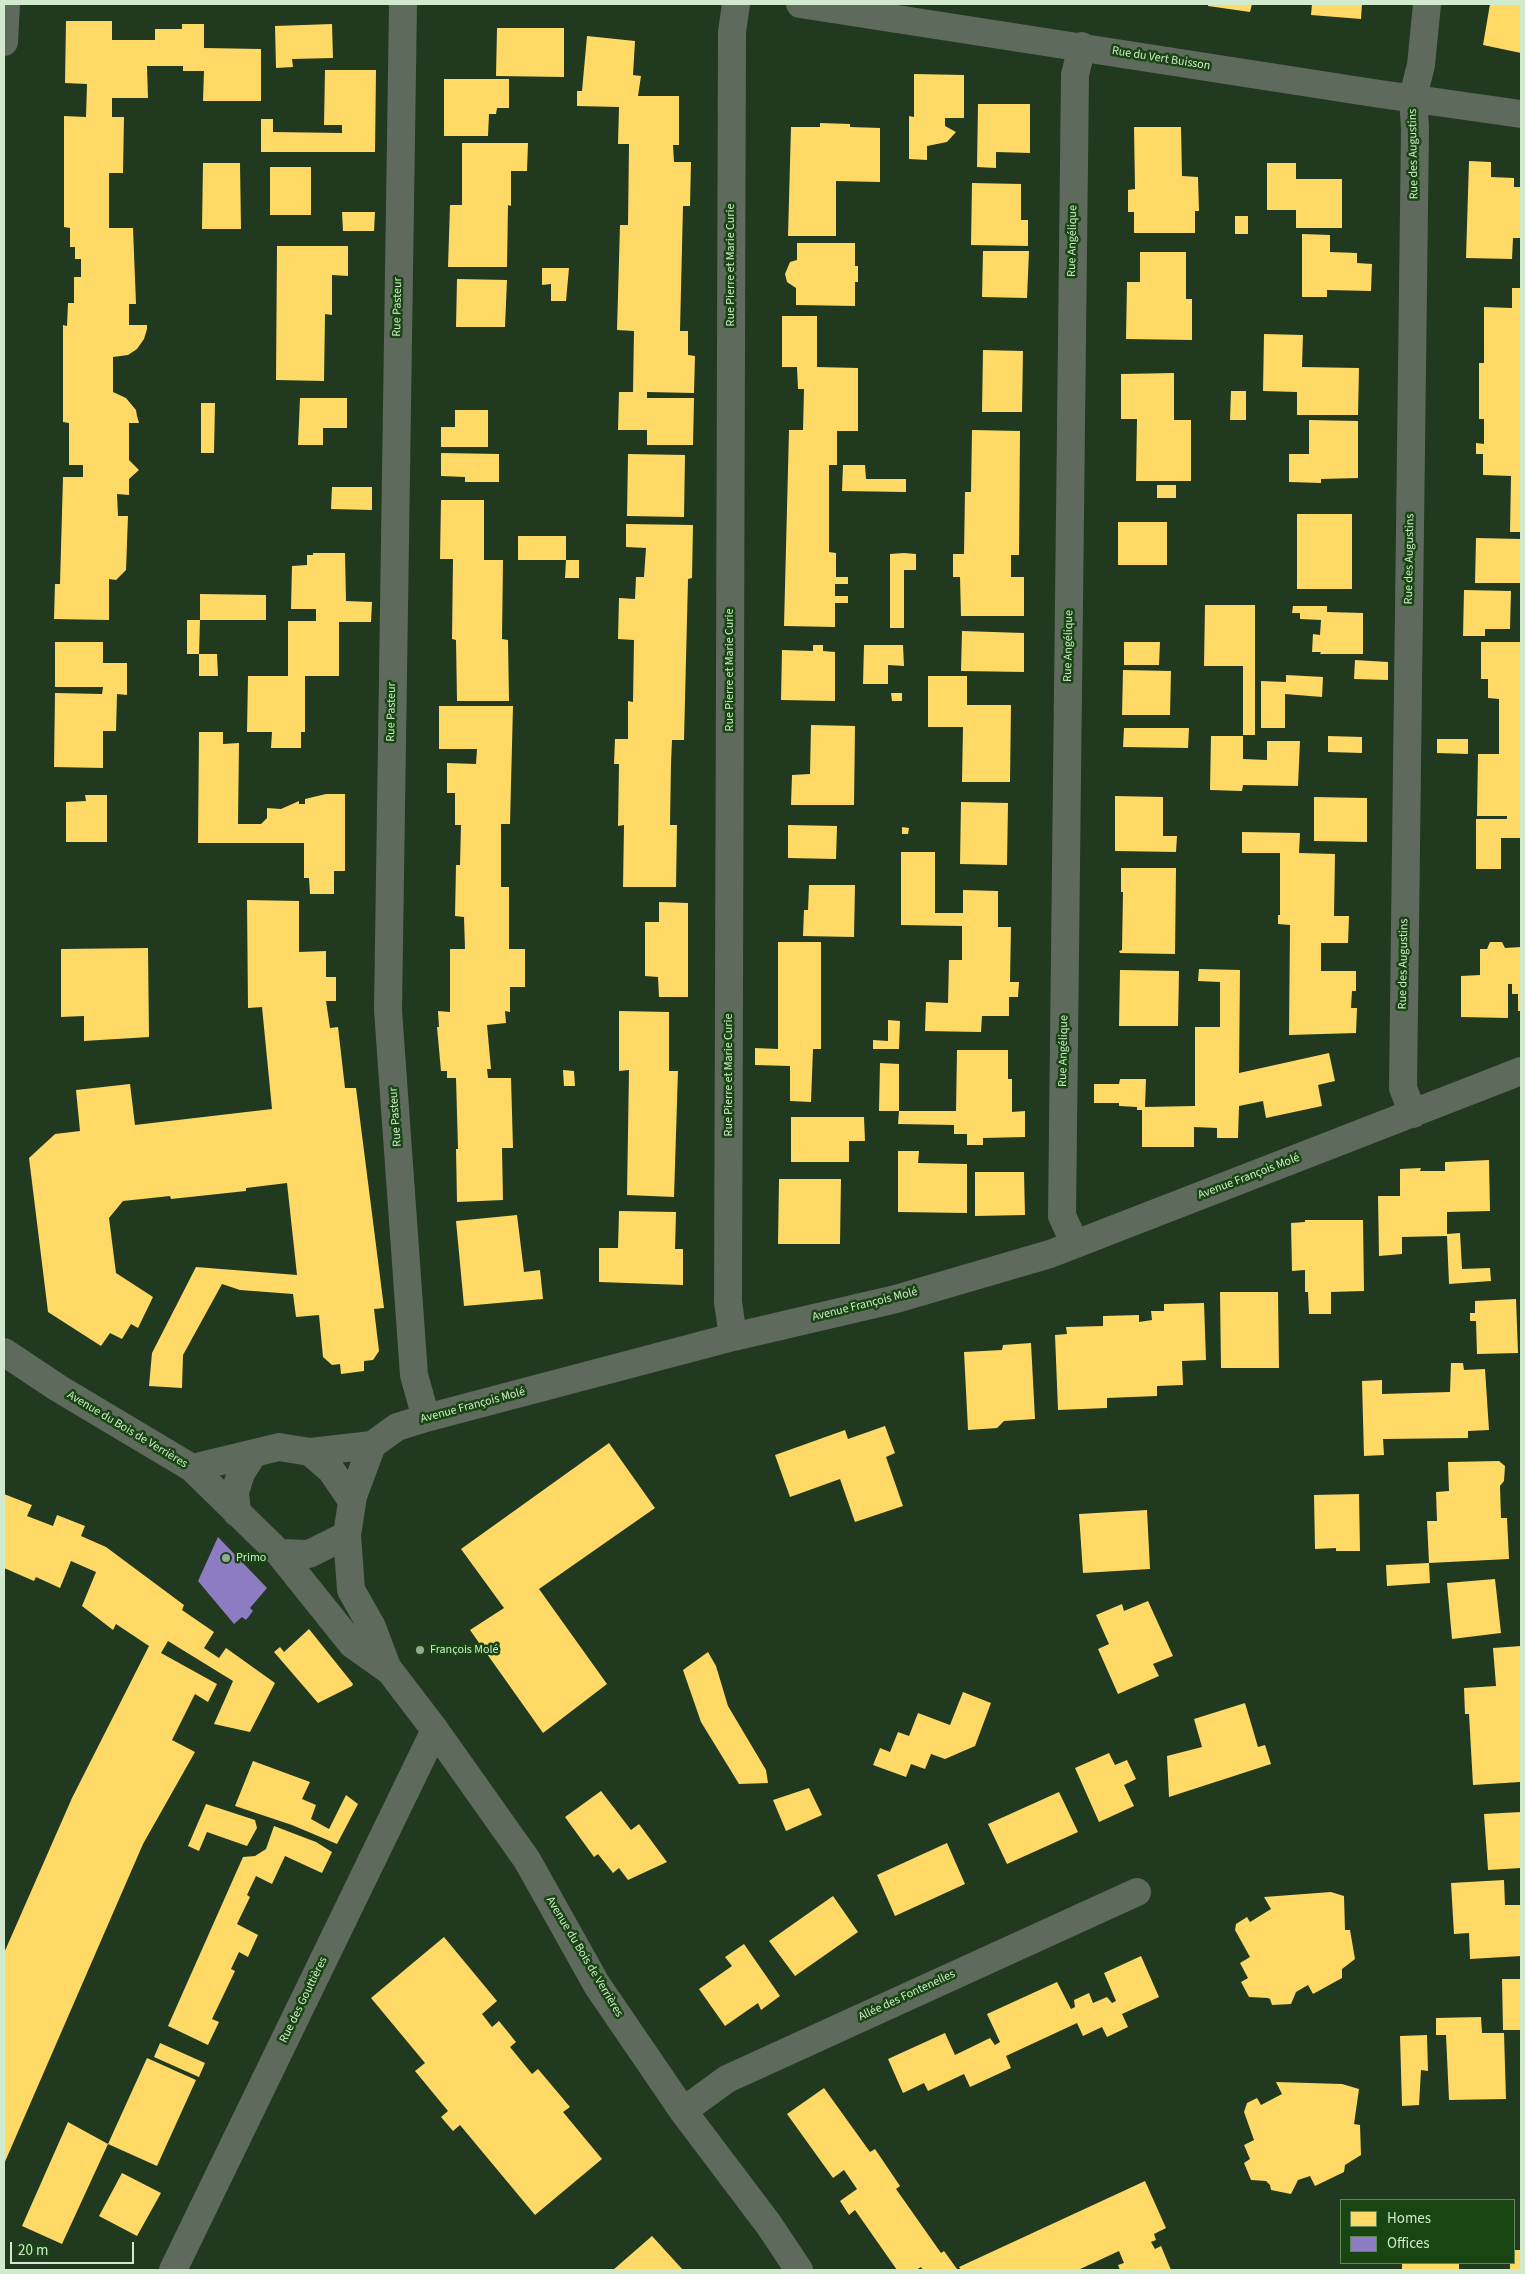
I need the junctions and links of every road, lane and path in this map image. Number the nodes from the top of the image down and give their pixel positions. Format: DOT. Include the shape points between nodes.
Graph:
graph roads {
  1 [pos="6,4"];
  2 [pos="403,4"];
  3 [pos="736,4"];
  4 [pos="800,4"];
  5 [pos="1427,4"];
  6 [pos="4,42"];
  7 [pos="1082,46"];
  8 [pos="1413,97"];
  9 [pos="1521,114"];
  10 [pos="1521,1071"];
  11 [pos="1413,1114"];
  12 [pos="1075,1244"];
  13 [pos="732,1337"];
  14 [pos="4,1352"];
  15 [pos="426,1418"];
  16 [pos="372,1445"];
  17 [pos="310,1452"];
  18 [pos="254,1454"];
  19 [pos="192,1468"];
  20 [pos="352,1501"];
  21 [pos="236,1513"];
  22 [pos="347,1535"];
  23 [pos="279,1552"];
  24 [pos="387,1668"];
  25 [pos="435,1730"];
  26 [pos="1137,1892"];
  27 [pos="683,2111"];
  28 [pos="173,2270"];
  29 [pos="798,2270"];
  1 -- 6 [label="street"];
  2 -- 15 [label="street, Rue Pasteur" via="388,1010 414,1376"];
  3 -- 13 [label="street, Rue Pierre et Marie Curie" via="732,32 728,1282"];
  4 -- 7 [label="street, Rue du Vert Buisson"];
  5 -- 8 [label="street, Rue des Augustins" via="1421,65"];
  7 -- 8 [label="street, Rue du Vert Buisson"];
  7 -- 12 [label="street, Rue Angélique" via="1075,75 1062,1216"];
  8 -- 9 [label="street, Rue du Vert Buisson"];
  8 -- 11 [label="street, Rue des Augustins" via="1403,1088"];
  10 -- 11 [label="street, Avenue François Molé"];
  11 -- 12 [label="street, Avenue François Molé"];
  12 -- 13 [label="street, Avenue François Molé" via="896,1299"];
  13 -- 15 [label="street, Avenue François Molé"];
  14 -- 19 [label="street, Avenue du Bois de Verrières"];
  15 -- 16 [label="street, Avenue François Molé" via="397,1428"];
  16 -- 17 [label="street, Avenue François Molé"];
  16 -- 20 [label="street, Avenue du Bois de Verrières"];
  17 -- 18 [label="street, Avenue François Molé" via="279,1448"];
  17 -- 20 [label="street" via="331,1470"];
  18 -- 19 [label="street, Avenue François Molé"];
  18 -- 21 [label="street" via="241,1473 235,1492"];
  19 -- 21 [label="street, Avenue du Bois de Verrières"];
  20 -- 22 [label="street, Avenue du Bois de Verrières"];
  21 -- 23 [label="street, Avenue du Bois de Verrières"];
  22 -- 23 [label="street" via="309,1554"];
  22 -- 24 [label="street, Avenue du Bois de Verrières" via="351,1590 372,1628"];
  23 -- 24 [label="street, Avenue du Bois de Verrières" via="352,1644"];
  24 -- 25 [label="street, Avenue du Bois de Verrières"];
  25 -- 27 [label="street, Avenue du Bois de Verrières" via="526,1860 598,1985"];
  25 -- 28 [label="street, Rue des Gouttières"];
  26 -- 27 [label="street, Allée des Fontenelles" via="727,2079"];
  27 -- 29 [label="street, Avenue du Bois de Verrières" via="769,2225"];
}
